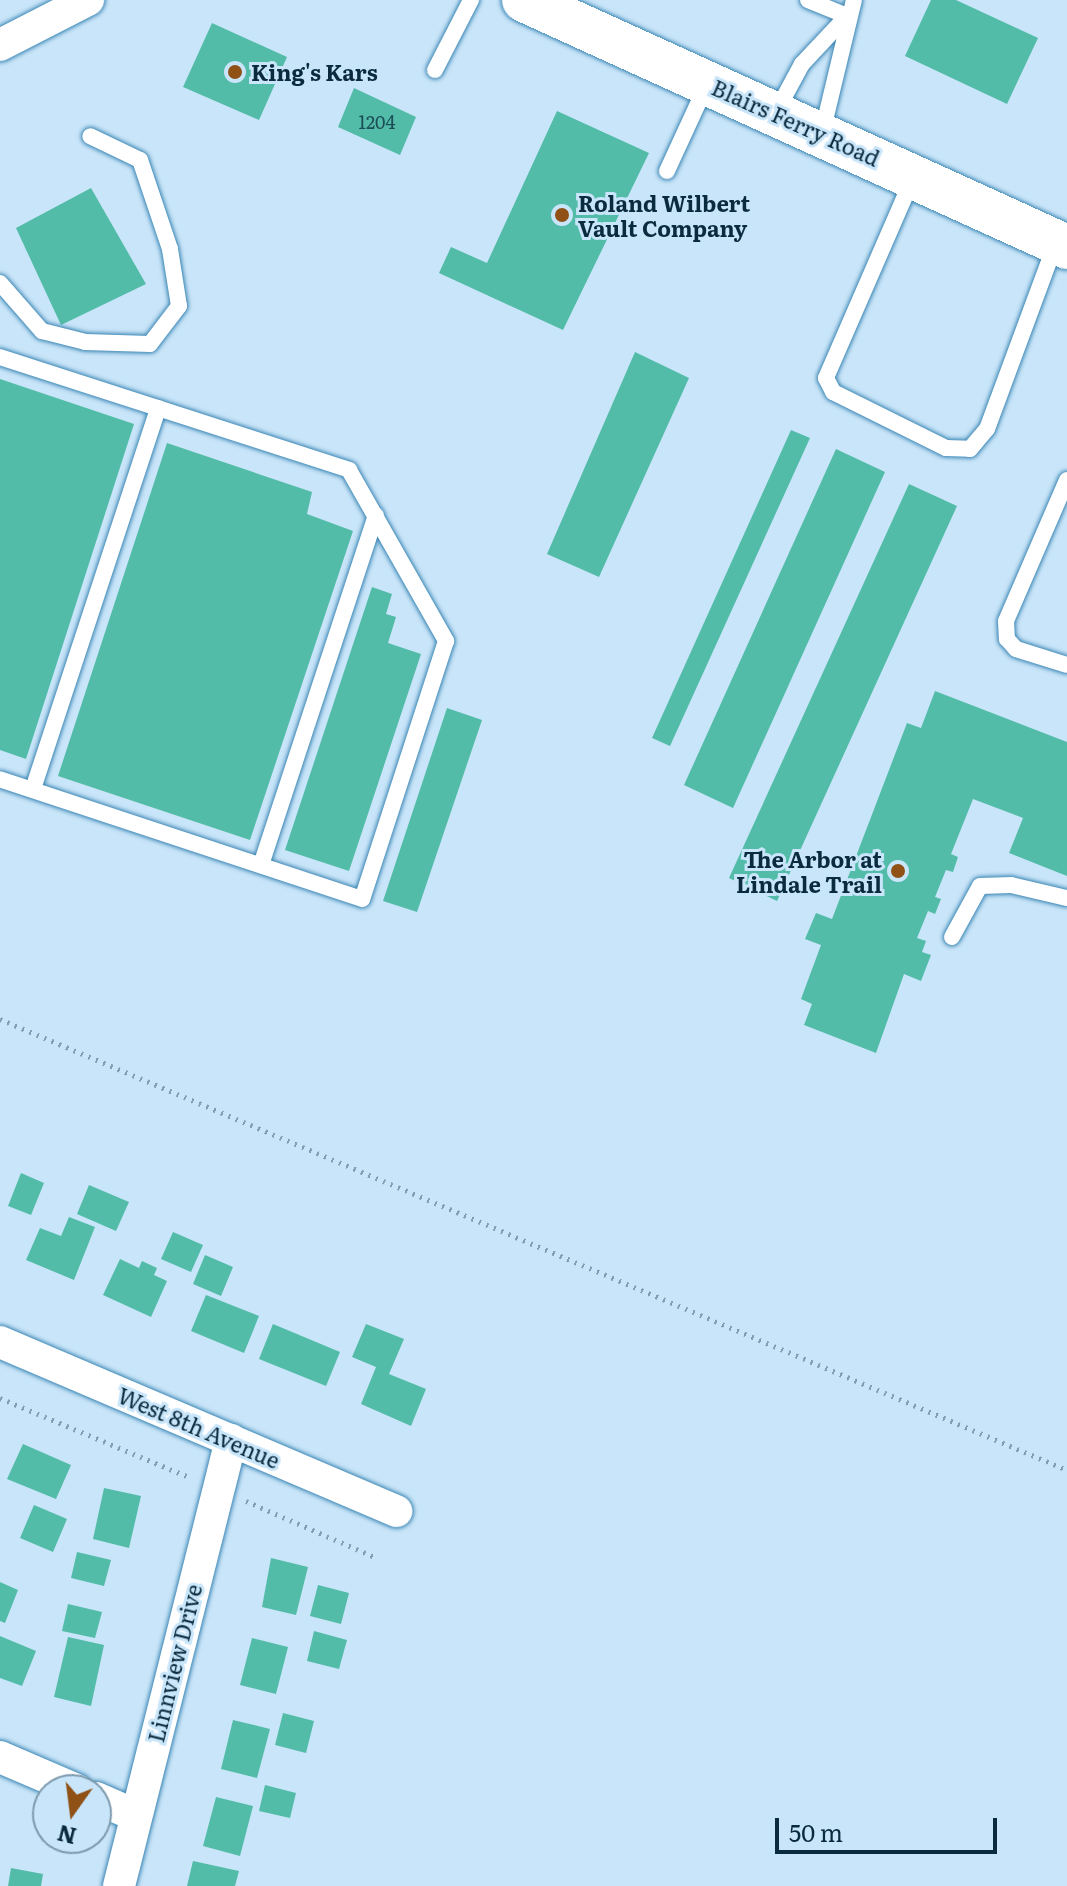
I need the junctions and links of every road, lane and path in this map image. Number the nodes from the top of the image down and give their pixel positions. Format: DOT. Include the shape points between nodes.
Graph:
graph roads {
  1 [pos="88,0"];
  2 [pos="471,0"];
  3 [pos="524,0"];
  4 [pos="808,0"];
  5 [pos="854,0"];
  6 [pos="847,16"];
  7 [pos="0,45"];
  8 [pos="435,70"];
  9 [pos="708,82"];
  10 [pos="776,112"];
  11 [pos="822,133"];
  12 [pos="90,136"];
  13 [pos="667,171"];
  14 [pos="914,175"];
  15 [pos="1061,245"];
  16 [pos="0,283"];
  17 [pos="0,357"];
  18 [pos="158,408"];
  19 [pos="1067,480"];
  20 [pos="376,515"];
  21 [pos="1067,665"];
  22 [pos="0,779"];
  23 [pos="33,789"];
  24 [pos="261,865"];
  25 [pos="1067,898"];
  26 [pos="952,937"];
  27 [pos="0,1019"];
  28 [pos="0,1342"];
  29 [pos="0,1398"];
  30 [pos="231,1440"];
  31 [pos="1067,1470"];
  32 [pos="202,1483"];
  33 [pos="234,1496"];
  34 [pos="397,1511"];
  35 [pos="375,1557"];
  36 [pos="0,1757"];
  37 [pos="40,1774"];
  38 [pos="112,1805"];
  39 [pos="135,1815"];
  40 [pos="119,1886"];
  1 -- 7 [label="street"];
  2 -- 8 [label="lane"];
  3 -- 9 [label="main road, Blairs Ferry Road"];
  4 -- 6 [label="lane"];
  5 -- 6 [label="lane"];
  6 -- 10 [label="lane" via="802,64"];
  6 -- 11 [label="lane"];
  9 -- 10 [label="main road, Blairs Ferry Road"];
  9 -- 13 [label="lane"];
  10 -- 11 [label="main road, Blairs Ferry Road"];
  11 -- 14 [label="main road, Blairs Ferry Road"];
  12 -- 16 [label="lane" via="140,160 170,249 179,306 150,344 85,342 42,331"];
  14 -- 15 [label="main road, Blairs Ferry Road"];
  14 -- 15 [label="lane" via="826,378 833,392 946,448 970,449 987,429"];
  17 -- 18 [label="lane"];
  18 -- 20 [label="lane" via="349,470"];
  18 -- 23 [label="lane"];
  19 -- 21 [label="lane" via="1006,621 1007,639 1016,649"];
  20 -- 24 [label="lane"];
  20 -- 24 [label="lane" via="446,641 362,899"];
  22 -- 23 [label="lane"];
  23 -- 24 [label="lane"];
  25 -- 26 [label="lane" via="1011,885 980,886"];
  27 -- 31 [label="path"];
  28 -- 30 [label="street, West 8th Avenue"];
  29 -- 32 [label="path"];
  30 -- 34 [label="street, West 8th Avenue"];
  30 -- 39 [label="street, Linnview Drive"];
  33 -- 35 [label="path"];
  36 -- 37 [label="street"];
  38 -- 39 [label="street"];
  39 -- 40 [label="street, Linnview Drive"];
}
